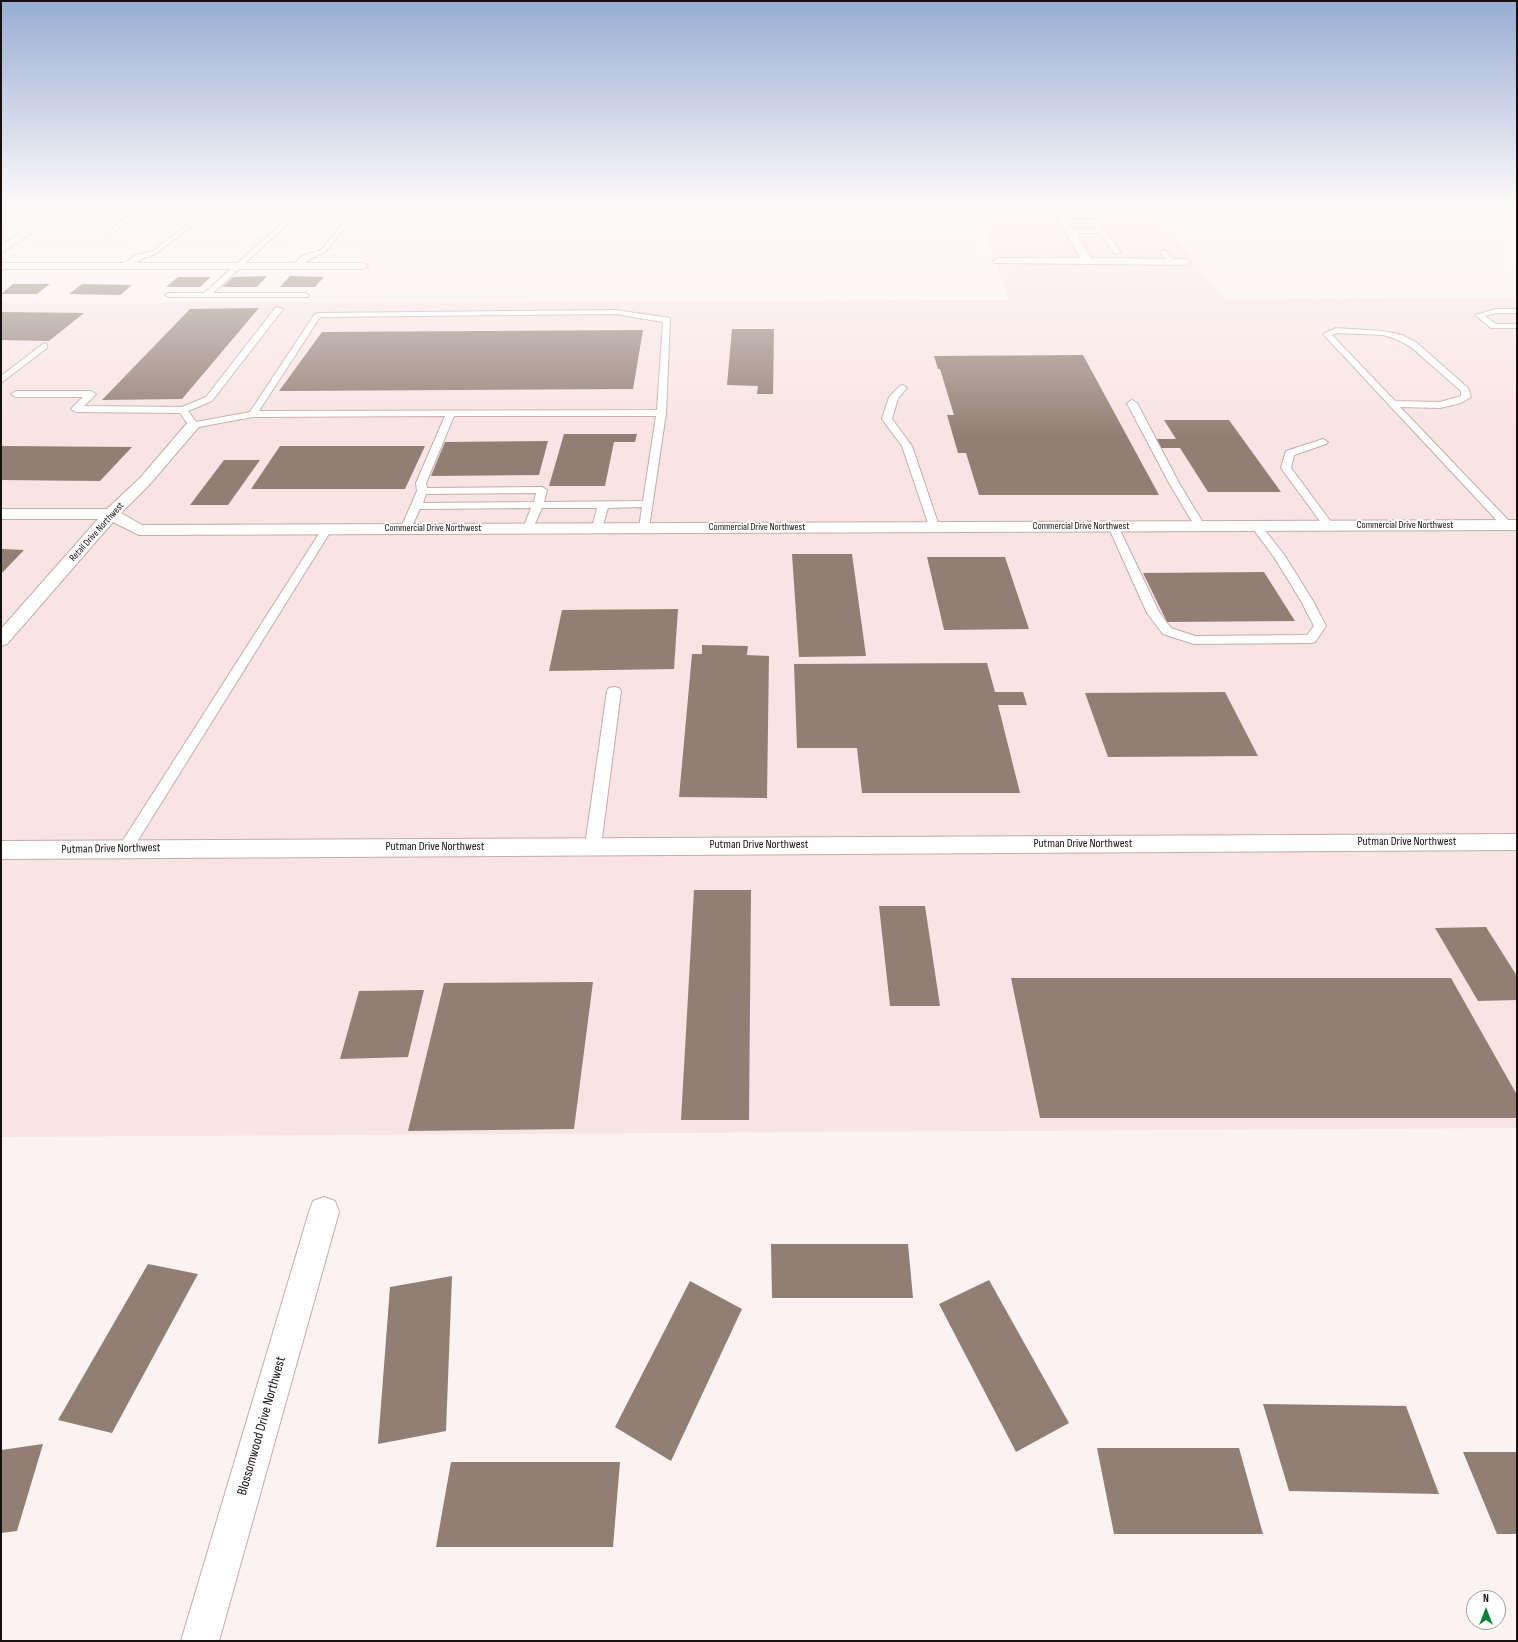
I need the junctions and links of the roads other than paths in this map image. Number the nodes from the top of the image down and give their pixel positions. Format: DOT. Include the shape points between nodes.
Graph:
graph roads {
  1 [pos="219,284"];
  2 [pos="169,295"];
  3 [pos="206,295"];
  4 [pos="305,295"];
  5 [pos="279,309"];
  6 [pos="1517,311"];
  7 [pos="1517,326"];
  8 [pos="44,346"];
  9 [pos="1,380"];
  10 [pos="903,388"];
  11 [pos="16,394"];
  12 [pos="1132,403"];
  13 [pos="1392,404"];
  14 [pos="183,410"];
  15 [pos="451,413"];
  16 [pos="661,413"];
  17 [pos="253,414"];
  18 [pos="193,425"];
  19 [pos="1323,442"];
  20 [pos="422,491"];
  21 [pos="648,504"];
  22 [pos="538,505"];
  23 [pos="603,505"];
  24 [pos="416,506"];
  25 [pos="1,514"];
  26 [pos="111,514"];
  27 [pos="1512,525"];
  28 [pos="934,526"];
  29 [pos="1113,526"];
  30 [pos="1200,526"];
  31 [pos="1256,526"];
  32 [pos="1329,526"];
  33 [pos="406,528"];
  34 [pos="528,528"];
  35 [pos="597,528"];
  36 [pos="644,528"];
  37 [pos="327,529"];
  38 [pos="1,640"];
  39 [pos="614,691"];
  40 [pos="1517,842"];
  41 [pos="593,846"];
  42 [pos="126,849"];
  43 [pos="1,850"];
  44 [pos="324,1212"];
  45 [pos="200,1641"];
  1 -- 3 [label="lane"];
  2 -- 3 [label="lane"];
  3 -- 4 [label="lane"];
  5 -- 14 [label="lane" via="209,398"];
  6 -- 7 [label="lane" via="1479,314 1494,326"];
  8 -- 9 [label="lane"];
  10 -- 28 [label="lane" via="894,397 888,418 907,446"];
  11 -- 14 [label="lane" via="91,394 76,409"];
  12 -- 30 [label="lane"];
  13 -- 13 [label="lane" via="1440,405 1466,397 1465,390 1424,352 1399,337 1349,330 1336,330 1327,334"];
  13 -- 27 [label="lane"];
  14 -- 18 [label="lane"];
  15 -- 16 [label="lane"];
  15 -- 17 [label="lane"];
  15 -- 20 [label="lane" via="421,483"];
  16 -- 17 [label="lane" via="667,320 615,312 318,316"];
  16 -- 21 [label="lane"];
  17 -- 18 [label="lane"];
  18 -- 26 [label="street, Retail Drive Northwest" via="145,481"];
  19 -- 32 [label="lane" via="1289,453 1286,468"];
  20 -- 22 [label="lane" via="542,490"];
  20 -- 24 [label="lane"];
  21 -- 23 [label="lane"];
  21 -- 36 [label="lane"];
  22 -- 23 [label="lane"];
  22 -- 24 [label="lane"];
  22 -- 34 [label="lane"];
  23 -- 35 [label="lane"];
  24 -- 33 [label="lane"];
  25 -- 26 [label="street, Commercial Drive Northwest"];
  26 -- 37 [label="street, Commercial Drive Northwest" via="139,530"];
  26 -- 38 [label="street, Retail Drive Northwest"];
  27 -- 32 [label="street, Commercial Drive Northwest"];
  28 -- 29 [label="street, Commercial Drive Northwest"];
  28 -- 36 [label="street, Commercial Drive Northwest"];
  29 -- 30 [label="street, Commercial Drive Northwest"];
  29 -- 31 [label="lane" via="1153,613 1167,631 1194,640 1311,639 1320,626 1280,556"];
  30 -- 31 [label="street, Commercial Drive Northwest"];
  31 -- 32 [label="street, Commercial Drive Northwest"];
  33 -- 34 [label="street, Commercial Drive Northwest"];
  33 -- 37 [label="street, Commercial Drive Northwest"];
  34 -- 35 [label="street, Commercial Drive Northwest"];
  35 -- 36 [label="street, Commercial Drive Northwest"];
  37 -- 42 [label="lane"];
  39 -- 41 [label="lane"];
  40 -- 41 [label="street, Putman Drive Northwest"];
  41 -- 42 [label="street, Putman Drive Northwest"];
  42 -- 43 [label="street, Putman Drive Northwest"];
  44 -- 45 [label="street, Blossomwood Drive Northwest"];
}
